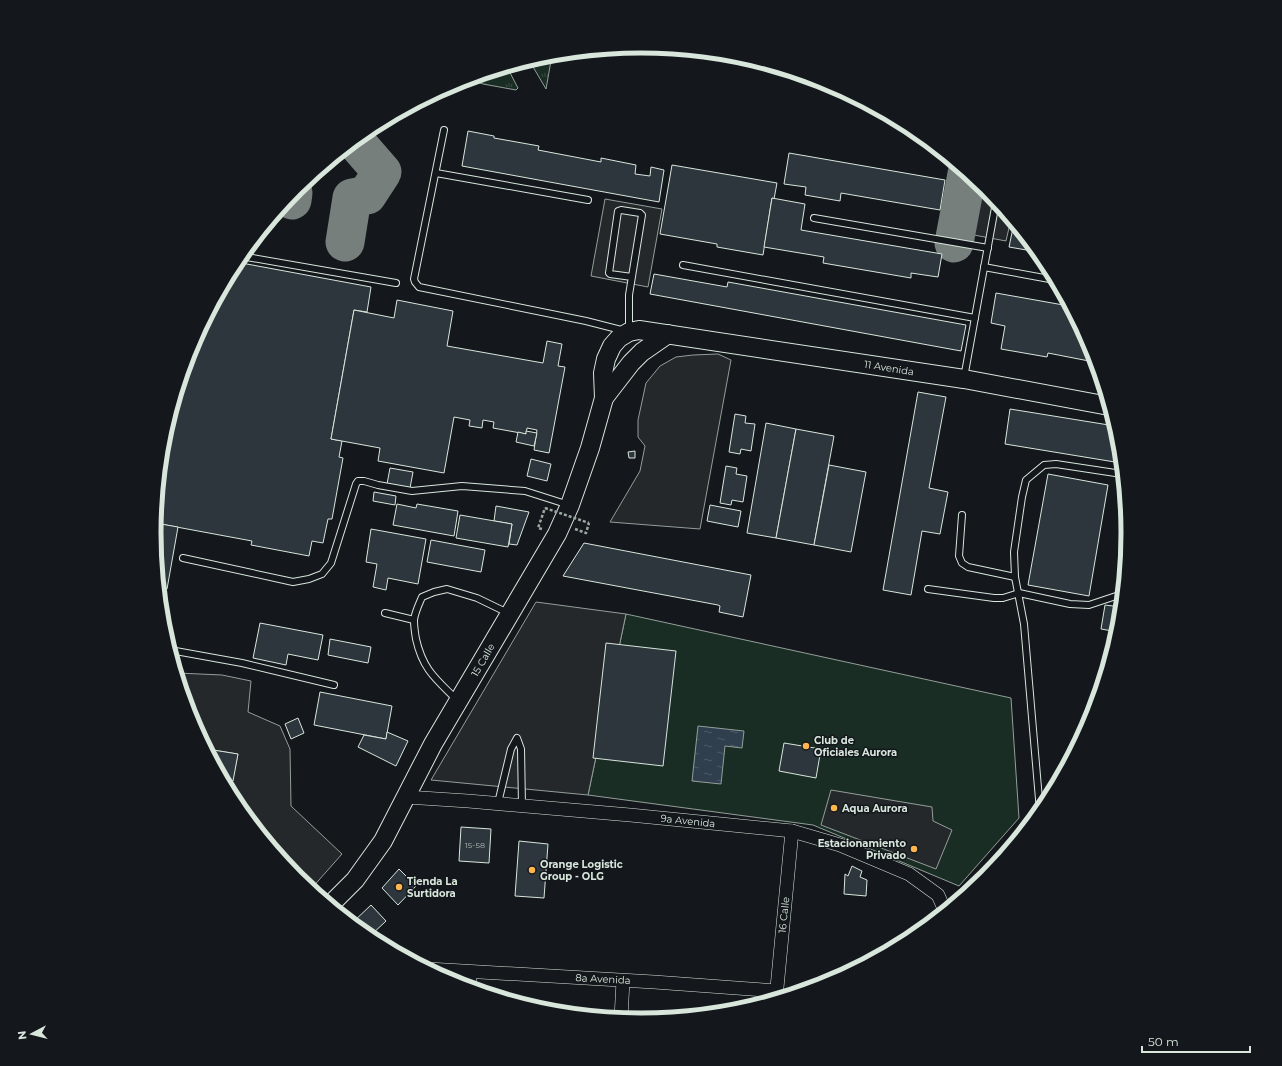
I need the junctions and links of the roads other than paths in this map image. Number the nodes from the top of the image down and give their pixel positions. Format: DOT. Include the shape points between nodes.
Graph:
graph roads {
  1 [pos="444,130"];
  2 [pos="436,172"];
  3 [pos="588,200"];
  4 [pos="995,209"];
  5 [pos="814,218"];
  6 [pos="988,248"];
  7 [pos="248,257"];
  8 [pos="683,265"];
  9 [pos="984,267"];
  10 [pos="632,277"];
  11 [pos="1048,279"];
  12 [pos="396,283"];
  13 [pos="975,318"];
  14 [pos="629,332"];
  15 [pos="668,334"];
  16 [pos="964,379"];
  17 [pos="604,398"];
  18 [pos="1104,405"];
  19 [pos="1117,473"];
  20 [pos="570,505"];
  21 [pos="962,515"];
  22 [pos="183,558"];
  23 [pos="1015,577"];
  24 [pos="928,589"];
  25 [pos="1019,593"];
  26 [pos="1117,596"];
  27 [pos="385,613"];
  28 [pos="510,614"];
  29 [pos="414,620"];
  30 [pos="176,651"];
  31 [pos="334,685"];
  32 [pos="459,701"];
  33 [pos="406,797"];
  34 [pos="1039,801"];
  35 [pos="498,803"];
  36 [pos="522,806"];
  37 [pos="792,831"];
  38 [pos="334,901"];
  39 [pos="943,906"];
  40 [pos="444,970"];
  41 [pos="470,972"];
  42 [pos="469,981"];
  43 [pos="623,981"];
  44 [pos="777,993"];
  45 [pos="773,995"];
  46 [pos="621,1012"];
  1 -- 2 [label="lane"];
  2 -- 3 [label="lane"];
  2 -- 14 [label="lane" via="414,279 418,287 586,320"];
  4 -- 6 [label="lane"];
  5 -- 6 [label="lane"];
  6 -- 9 [label="lane"];
  7 -- 12 [label="lane"];
  8 -- 13 [label="lane"];
  9 -- 11 [label="lane"];
  9 -- 13 [label="lane"];
  10 -- 10 [label="lane" via="642,215 621,210 618,211 609,273"];
  10 -- 14 [label="lane" via="629,295"];
  13 -- 16 [label="lane"];
  14 -- 15 [label="main road, 11 Avenida" via="639,330"];
  14 -- 17 [label="main road" via="612,346 606,359 603,373"];
  15 -- 16 [label="main road, 11 Avenida"];
  15 -- 17 [label="main road" via="642,352"];
  16 -- 18 [label="main road, 11 Avenida"];
  17 -- 20 [label="main road, 15 Calle"];
  19 -- 23 [label="lane" via="1056,464 1044,465 1026,480 1014,552"];
  20 -- 22 [label="lane" via="525,492 462,486 412,491 364,481 356,484 331,563 322,574 293,582"];
  20 -- 28 [label="main road, 15 Calle" via="557,534"];
  21 -- 23 [label="lane" via="959,556 962,563 968,567"];
  23 -- 25 [label="lane"];
  24 -- 25 [label="lane" via="994,598"];
  25 -- 26 [label="lane" via="1070,604 1089,605"];
  25 -- 34 [label="lane"];
  27 -- 29 [label="lane"];
  28 -- 29 [label="lane" via="477,598 447,589 422,597"];
  28 -- 32 [label="main road, 15 Calle"];
  29 -- 32 [label="lane" via="418,648 424,665"];
  30 -- 31 [label="lane"];
  32 -- 33 [label="main road, 15 Calle"];
  33 -- 35 [label="street, 9a Avenida"];
  33 -- 38 [label="main road, 15 Calle" via="383,841 355,880"];
  35 -- 36 [label="street, 9a Avenida"];
  35 -- 36 [label="lane" via="511,749 517,738 521,749"];
  36 -- 37 [label="street, 9a Avenida"];
  37 -- 39 [label="street, 9a Avenida" via="840,845 909,874 938,895"];
  37 -- 44 [label="street, 16 Calle"];
  40 -- 41 [label="street, 8a Avenida"];
  41 -- 42 [label="street"];
  41 -- 43 [label="street, 8a Avenida"];
  43 -- 45 [label="street, 8a Avenida"];
  43 -- 46 [label="street"];
}
